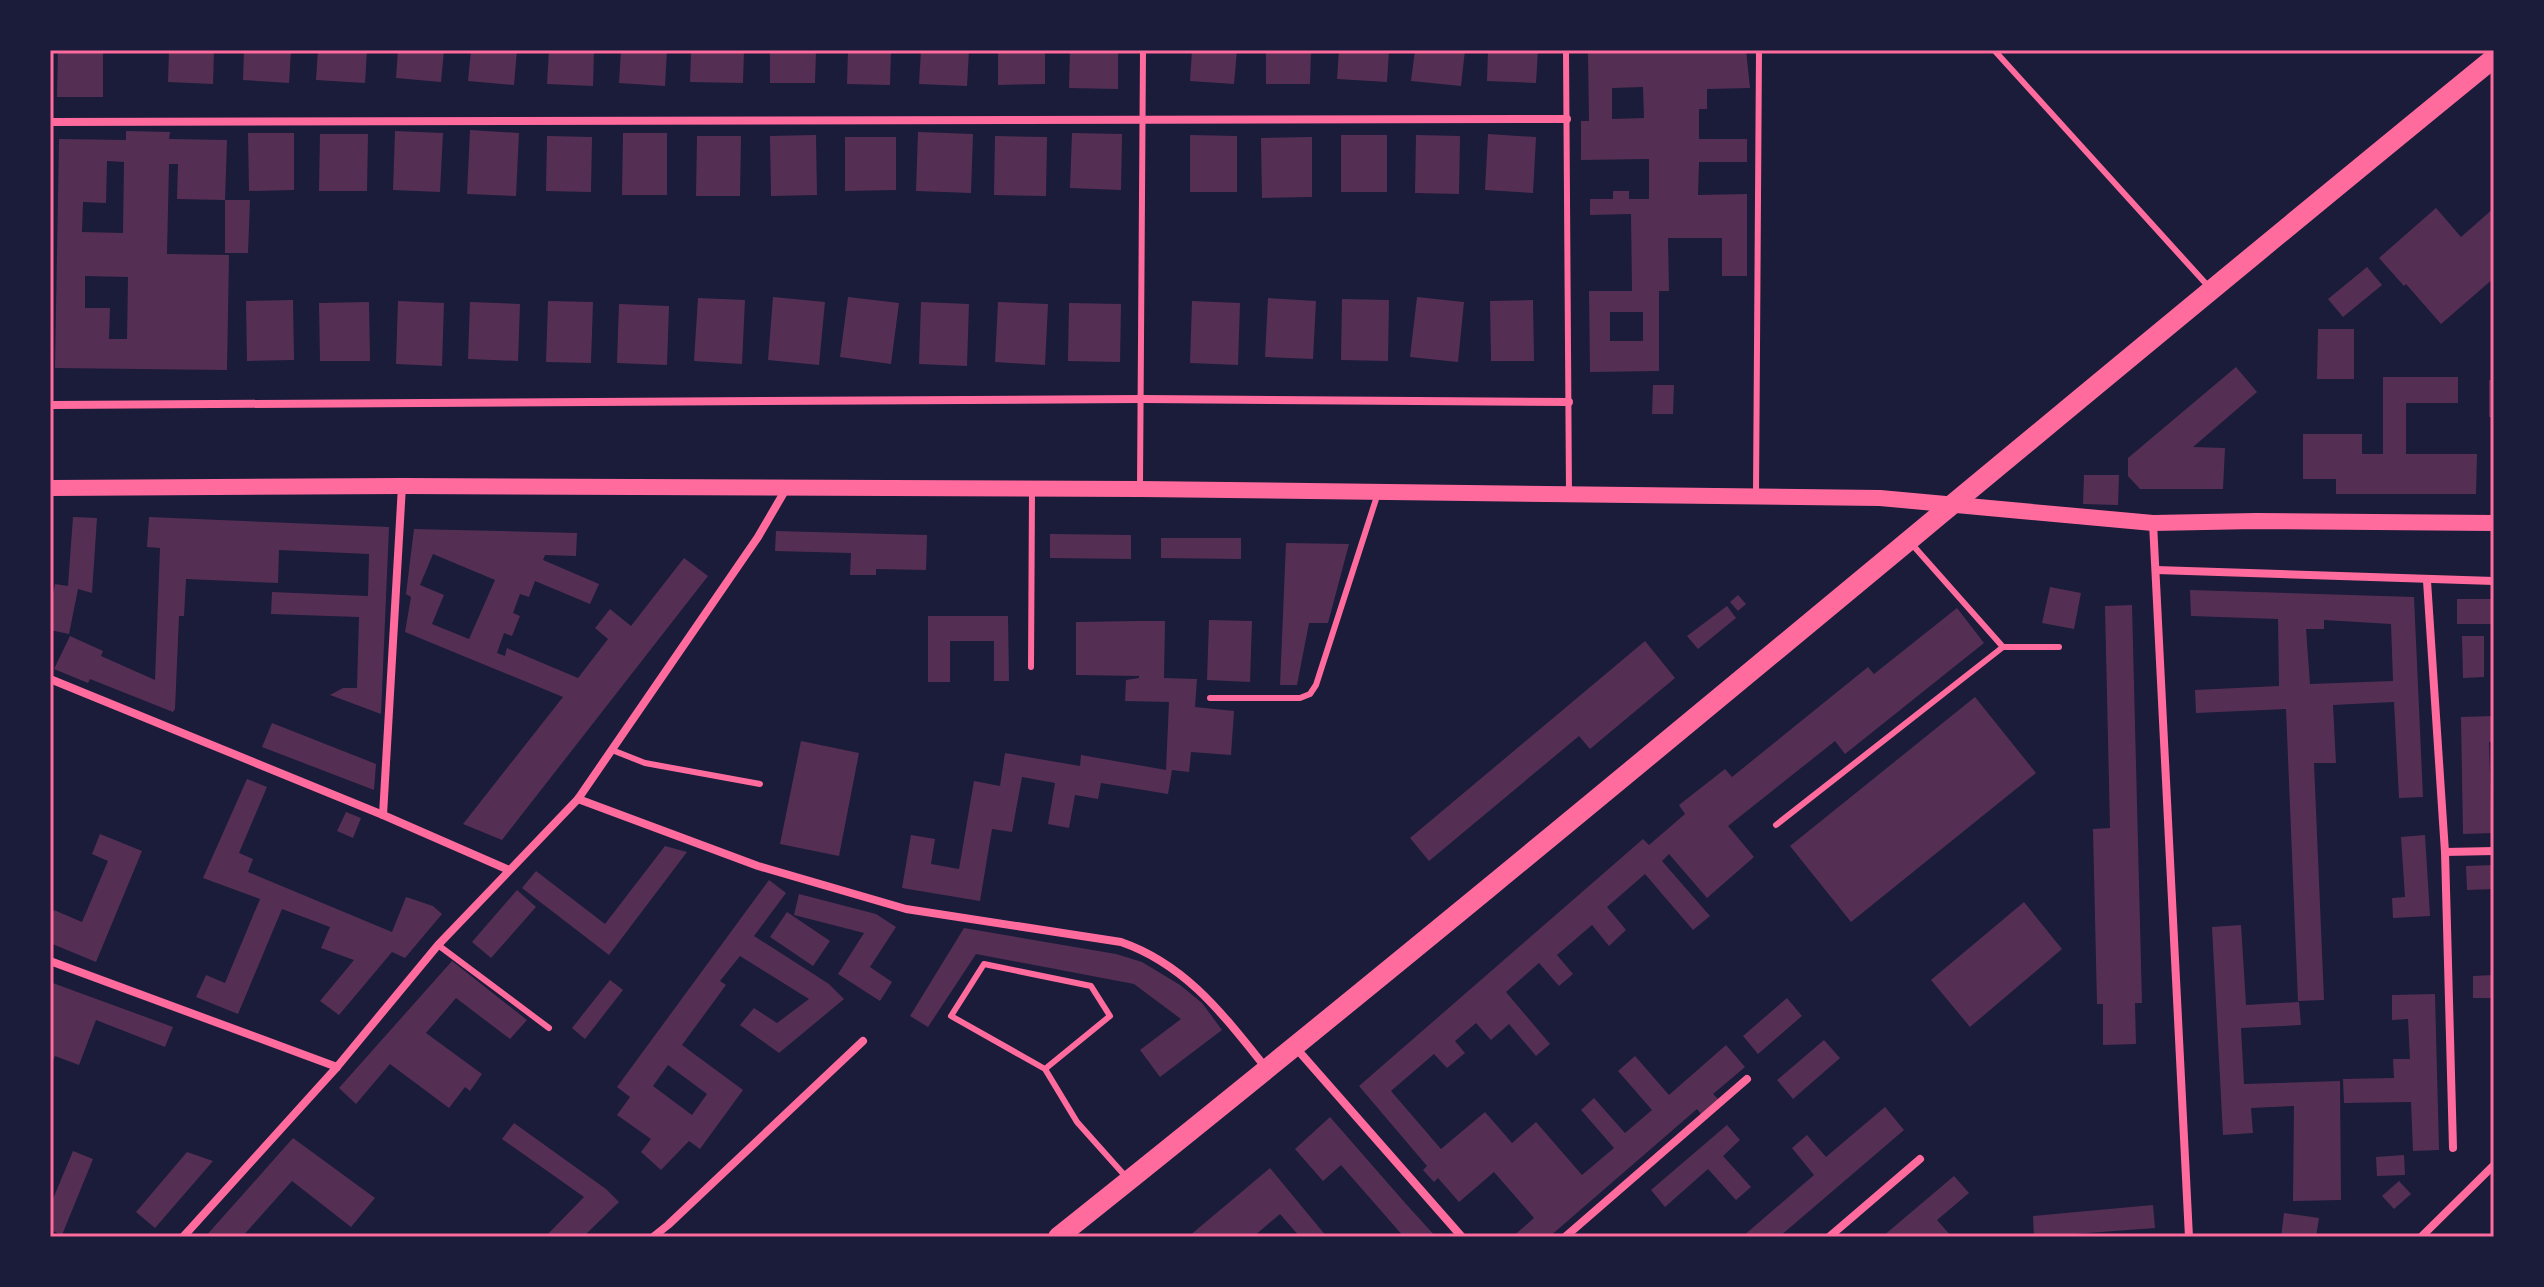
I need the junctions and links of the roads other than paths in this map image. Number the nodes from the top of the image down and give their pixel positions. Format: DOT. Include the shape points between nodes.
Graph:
graph roads {
  1 [pos="1143,50"];
  2 [pos="1566,50"];
  3 [pos="1759,50"];
  4 [pos="1994,50"];
  5 [pos="2494,58"];
  6 [pos="1143,119"];
  7 [pos="1567,119"];
  8 [pos="50,122"];
  9 [pos="2211,289"];
  10 [pos="1143,399"];
  11 [pos="1569,402"];
  12 [pos="50,405"];
  13 [pos="402,486"];
  14 [pos="50,488"];
  15 [pos="786,489"];
  16 [pos="1140,489"];
  17 [pos="1032,491"];
  18 [pos="1378,493"];
  19 [pos="1569,496"];
  20 [pos="1756,498"];
  21 [pos="1954,504"];
  22 [pos="2153,523"];
  23 [pos="2494,523"];
  24 [pos="1909,541"];
  25 [pos="2156,570"];
  26 [pos="2427,581"];
  27 [pos="2494,581"];
  28 [pos="2003,647"];
  29 [pos="2059,647"];
  30 [pos="1031,667"];
  31 [pos="50,679"];
  32 [pos="1210,698"];
  33 [pos="612,750"];
  34 [pos="760,784"];
  35 [pos="578,799"];
  36 [pos="383,815"];
  37 [pos="1776,825"];
  38 [pos="2494,851"];
  39 [pos="2445,852"];
  40 [pos="509,870"];
  41 [pos="438,945"];
  42 [pos="50,961"];
  43 [pos="549,1028"];
  44 [pos="863,1041"];
  45 [pos="1295,1047"];
  46 [pos="337,1067"];
  47 [pos="1045,1069"];
  48 [pos="1268,1070"];
  49 [pos="1747,1079"];
  50 [pos="2453,1148"];
  51 [pos="1920,1159"];
  52 [pos="2494,1165"];
  53 [pos="1129,1180"];
  54 [pos="183,1237"];
  55 [pos="653,1237"];
  56 [pos="1058,1237"];
  57 [pos="1462,1237"];
  58 [pos="1565,1237"];
  59 [pos="1829,1237"];
  60 [pos="2189,1237"];
  61 [pos="2421,1237"];
  1 -- 6 [label="lane"];
  2 -- 7 [label="lane"];
  3 -- 20 [label="lane"];
  4 -- 9 [label="lane"];
  5 -- 9 [label="main road"];
  6 -- 7 [label="street"];
  6 -- 8 [label="street"];
  6 -- 10 [label="lane"];
  7 -- 11 [label="lane"];
  9 -- 21 [label="main road"];
  10 -- 11 [label="street"];
  10 -- 12 [label="street"];
  10 -- 16 [label="lane"];
  11 -- 19 [label="lane"];
  13 -- 14 [label="main road"];
  13 -- 15 [label="main road"];
  13 -- 36 [label="street"];
  15 -- 17 [label="main road"];
  15 -- 33 [label="street"];
  16 -- 17 [label="main road"];
  16 -- 18 [label="main road"];
  17 -- 30 [label="lane"];
  18 -- 19 [label="main road"];
  18 -- 32 [label="lane" via="1310,694"];
  19 -- 20 [label="main road"];
  20 -- 21 [label="main road"];
  21 -- 22 [label="main road"];
  21 -- 24 [label="main road"];
  22 -- 23 [label="main road"];
  22 -- 25 [label="street"];
  24 -- 28 [label="lane"];
  24 -- 45 [label="main road"];
  25 -- 26 [label="street"];
  25 -- 60 [label="street"];
  26 -- 27 [label="street"];
  26 -- 39 [label="street"];
  28 -- 29 [label="lane"];
  28 -- 37 [label="lane"];
  31 -- 36 [label="street"];
  33 -- 34 [label="lane" via="645,763"];
  33 -- 35 [label="street"];
  35 -- 40 [label="street"];
  35 -- 48 [label="street" via="758,866 906,909 1138,948 1184,975"];
  36 -- 40 [label="street"];
  38 -- 39 [label="street"];
  39 -- 50 [label="street"];
  40 -- 41 [label="street"];
  41 -- 43 [label="lane"];
  41 -- 46 [label="street"];
  42 -- 46 [label="street"];
  44 -- 55 [label="street"];
  45 -- 48 [label="main road"];
  45 -- 57 [label="street"];
  46 -- 54 [label="street"];
  47 -- 47 [label="lane" via="1110,1016 1091,986 984,964 951,1016"];
  47 -- 53 [label="lane" via="1077,1122"];
  48 -- 53 [label="main road"];
  49 -- 58 [label="street"];
  51 -- 59 [label="street"];
  52 -- 61 [label="street"];
  53 -- 56 [label="main road"];
}
